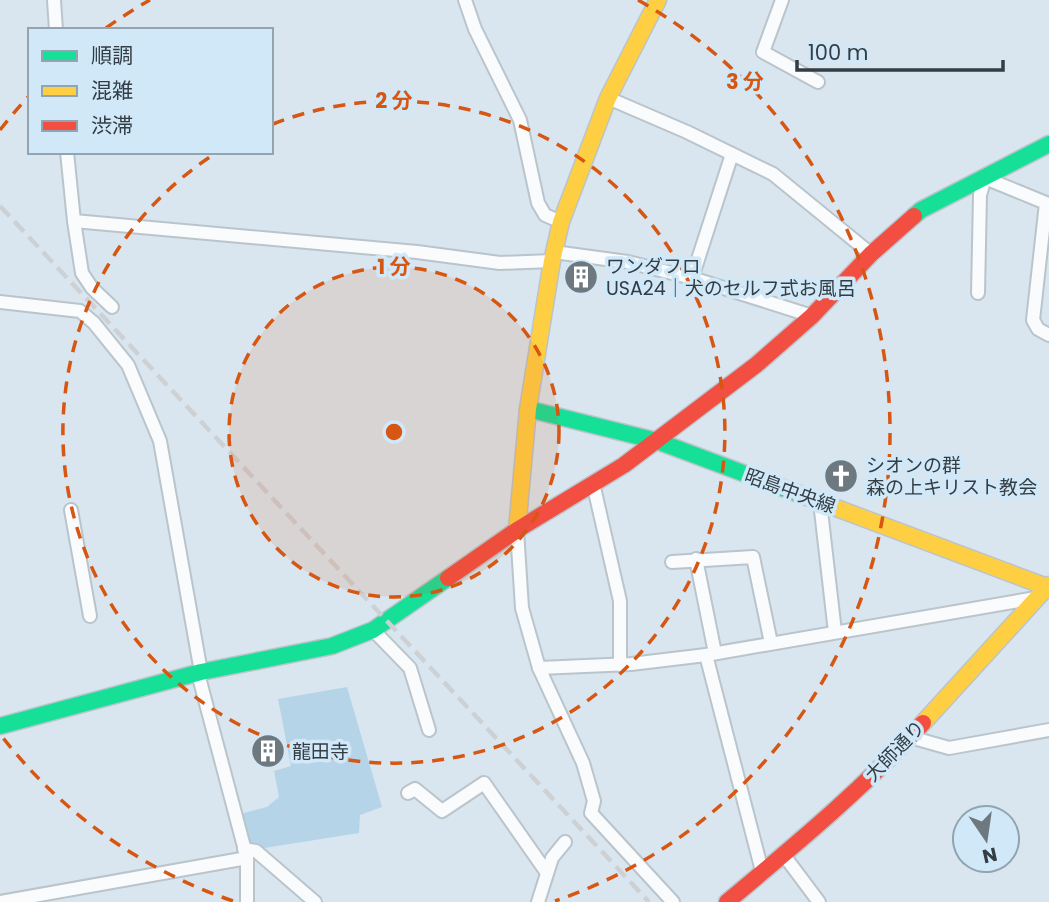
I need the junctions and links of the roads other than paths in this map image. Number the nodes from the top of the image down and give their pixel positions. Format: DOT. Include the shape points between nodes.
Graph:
graph roads {
  1 [pos="54,0"];
  2 [pos="465,0"];
  3 [pos="658,0"];
  4 [pos="782,0"];
  5 [pos="56,28"];
  6 [pos="818,82"];
  7 [pos="608,99"];
  8 [pos="1049,144"];
  9 [pos="67,154"];
  10 [pos="732,154"];
  11 [pos="985,178"];
  12 [pos="1047,203"];
  13 [pos="74,221"];
  14 [pos="561,222"];
  15 [pos="871,254"];
  16 [pos="553,256"];
  17 [pos="1043,274"];
  18 [pos="692,278"];
  19 [pos="978,293"];
  20 [pos="0,302"];
  21 [pos="112,307"];
  22 [pos="812,316"];
  23 [pos="1049,335"];
  24 [pos="528,409"];
  25 [pos="657,441"];
  26 [pos="593,483"];
  27 [pos="820,502"];
  28 [pos="71,510"];
  29 [pos="517,530"];
  30 [pos="696,559"];
  31 [pos="672,562"];
  32 [pos="1045,589"];
  33 [pos="86,610"];
  34 [pos="373,630"];
  35 [pos="835,632"];
  36 [pos="771,643"];
  37 [pos="711,654"];
  38 [pos="620,665"];
  39 [pos="539,668"];
  40 [pos="201,672"];
  41 [pos="0,726"];
  42 [pos="429,730"];
  43 [pos="1049,730"];
  44 [pos="910,737"];
  45 [pos="408,793"];
  46 [pos="565,842"];
  47 [pos="245,853"];
  48 [pos="783,854"];
  49 [pos="762,871"];
  50 [pos="547,873"];
  51 [pos="0,902"];
  52 [pos="247,902"];
  53 [pos="315,902"];
  54 [pos="538,902"];
  55 [pos="673,902"];
  56 [pos="727,902"];
  57 [pos="819,902"];
  1 -- 5 [label="street"];
  2 -- 14 [label="street" via="520,120 538,203 545,215"];
  3 -- 7 [label="street"];
  4 -- 6 [label="street" via="764,52"];
  7 -- 10 [label="street"];
  7 -- 14 [label="street"];
  8 -- 11 [label="street"];
  9 -- 13 [label="street"];
  10 -- 15 [label="street" via="773,174"];
  10 -- 18 [label="street"];
  11 -- 12 [label="street"];
  11 -- 15 [label="street" via="921,210"];
  11 -- 19 [label="street" via="980,195"];
  12 -- 17 [label="street"];
  13 -- 16 [label="street" via="417,251 499,263"];
  13 -- 21 [label="street" via="82,273"];
  14 -- 16 [label="street"];
  15 -- 22 [label="street"];
  16 -- 18 [label="street" via="628,262"];
  16 -- 24 [label="street"];
  17 -- 23 [label="street" via="1033,320"];
  18 -- 22 [label="street"];
  20 -- 40 [label="street" via="80,311 128,365 160,440"];
  22 -- 25 [label="street"];
  24 -- 25 [label="street, 昭島中央線"];
  24 -- 29 [label="street"];
  25 -- 26 [label="street"];
  25 -- 27 [label="street, 昭島中央線"];
  26 -- 29 [label="street"];
  26 -- 38 [label="street" via="620,601"];
  27 -- 32 [label="street, 昭島中央線"];
  27 -- 35 [label="street"];
  28 -- 33 [label="street"];
  29 -- 34 [label="street"];
  29 -- 39 [label="street" via="522,608"];
  30 -- 31 [label="street"];
  30 -- 36 [label="street" via="753,557"];
  30 -- 37 [label="street"];
  32 -- 35 [label="street"];
  32 -- 44 [label="street, 大師通り"];
  34 -- 40 [label="street" via="332,646"];
  34 -- 42 [label="street" via="410,668"];
  35 -- 36 [label="street"];
  36 -- 37 [label="street"];
  37 -- 38 [label="street"];
  37 -- 49 [label="street"];
  38 -- 39 [label="street"];
  39 -- 55 [label="street" via="583,763 594,801 591,813"];
  40 -- 41 [label="street"];
  40 -- 47 [label="street"];
  43 -- 44 [label="street" via="949,748"];
  44 -- 48 [label="street, 大師通り"];
  45 -- 50 [label="street" via="415,789 442,811 484,783"];
  46 -- 50 [label="street"];
  47 -- 51 [label="street"];
  47 -- 52 [label="street"];
  47 -- 53 [label="street" via="256,851"];
  48 -- 49 [label="street, 大師通り"];
  48 -- 57 [label="street"];
  49 -- 56 [label="street, 大師通り"];
  50 -- 54 [label="street"];
}
